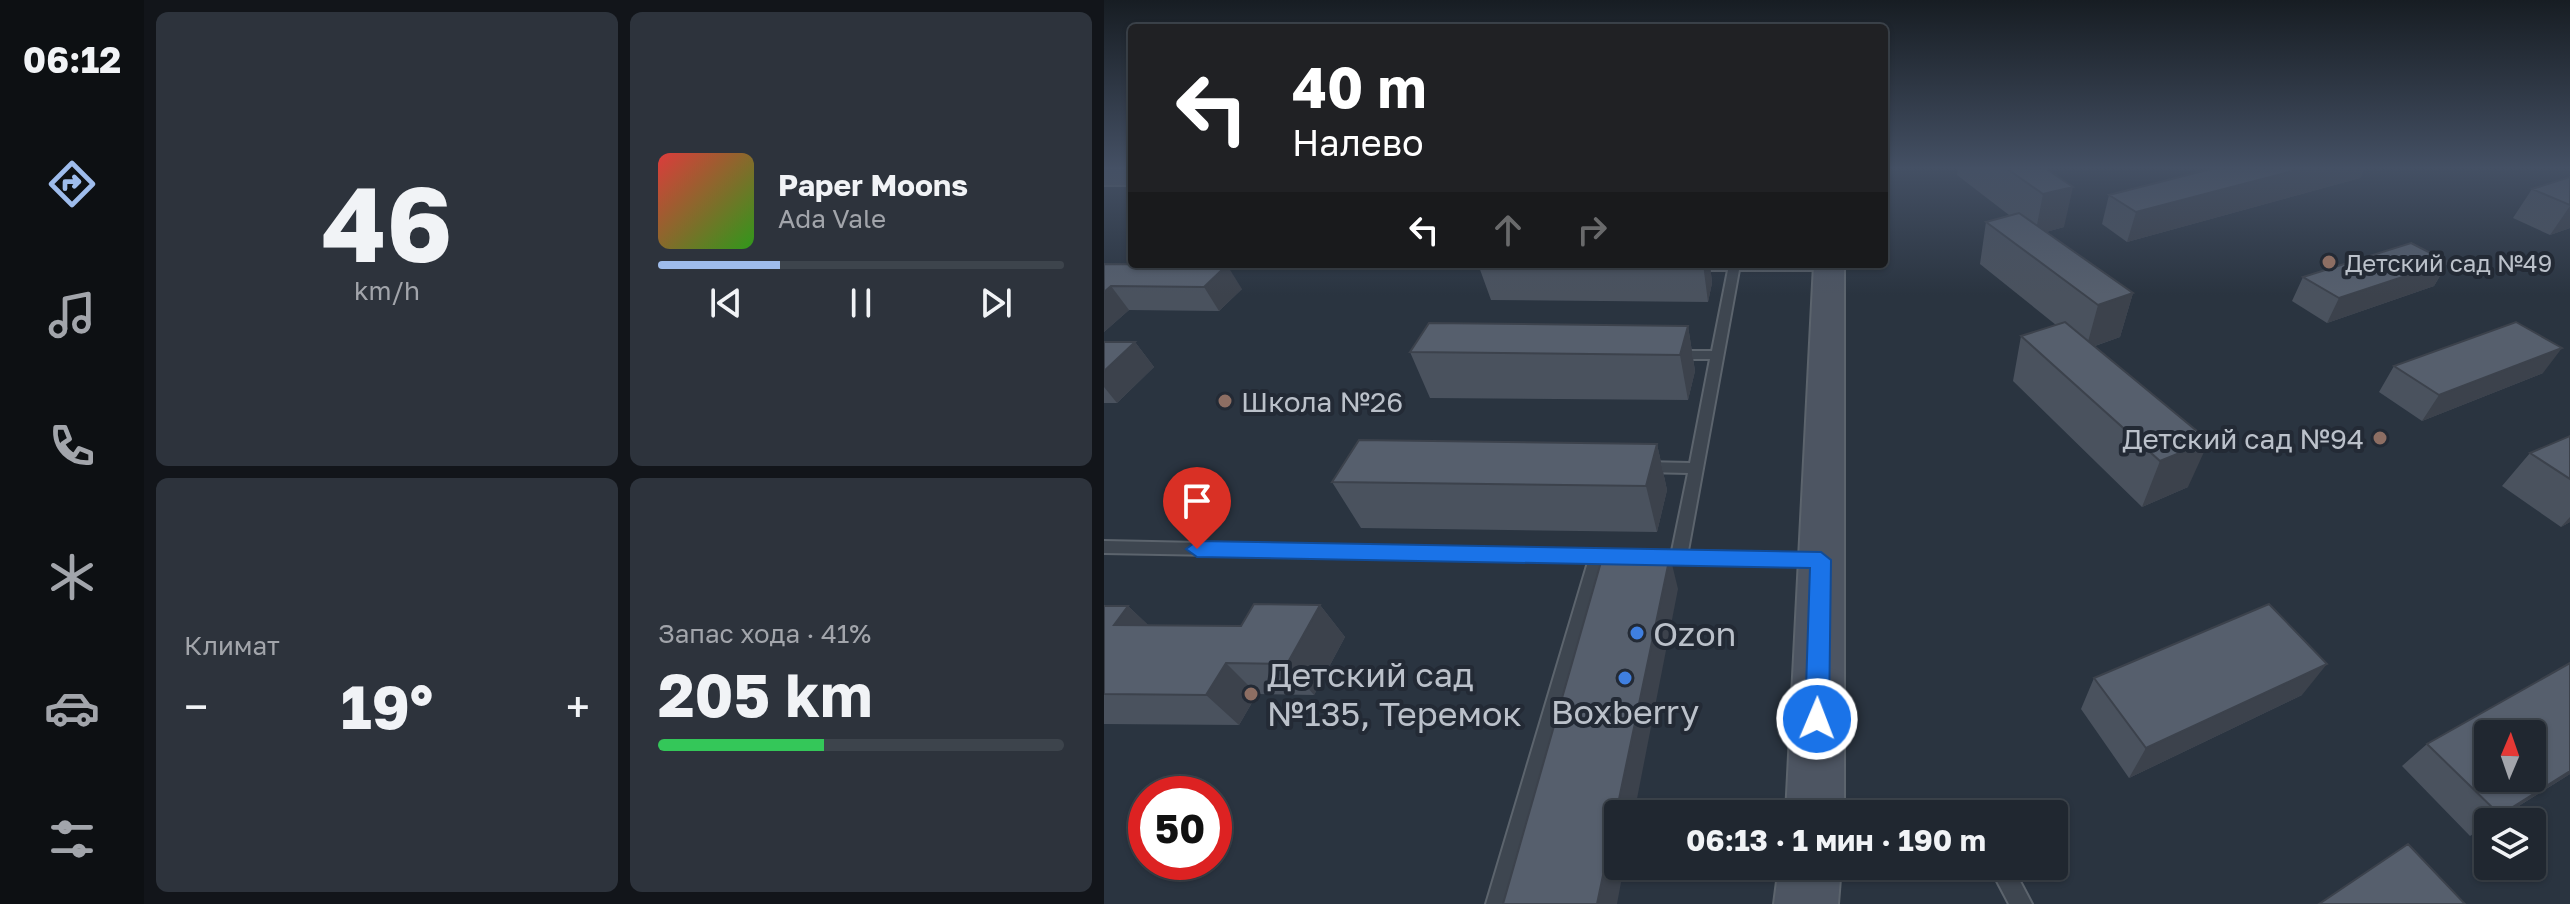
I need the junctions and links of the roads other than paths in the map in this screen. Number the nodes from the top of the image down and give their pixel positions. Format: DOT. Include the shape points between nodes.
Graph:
graph roads {
  1 [pos="1734,268"];
  2 [pos="1829,268"];
  3 [pos="1656,354"];
  4 [pos="1717,355"];
  5 [pos="1634,467"];
  6 [pos="1696,468"];
  7 [pos="1104,547"];
  8 [pos="1598,556"];
  9 [pos="1679,557"];
  10 [pos="1821,560"];
  11 [pos="1815,800"];
  12 [pos="1809,880"];
  13 [pos="2008,880"];
  14 [pos="1497,904"];
  15 [pos="1806,904"];
  16 [pos="2021,904"];
  1 -- 4 [label="lane"];
  2 -- 10 [label="main road"];
  3 -- 4 [label="lane"];
  4 -- 6 [label="lane"];
  5 -- 6 [label="lane"];
  6 -- 9 [label="lane"];
  7 -- 8 [label="lane"];
  8 -- 9 [label="lane"];
  8 -- 14 [label="lane"];
  9 -- 10 [label="lane"];
  10 -- 11 [label="main road"];
  12 -- 15 [label="main road"];
  13 -- 16 [label="lane"];
}
